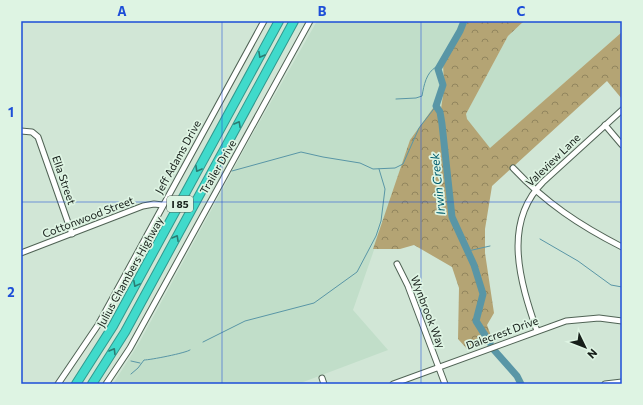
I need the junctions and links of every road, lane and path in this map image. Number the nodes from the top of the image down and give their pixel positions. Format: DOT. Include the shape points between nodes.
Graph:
graph roads {
  1 [pos="264,21"];
  2 [pos="280,21"];
  3 [pos="294,21"];
  4 [pos="310,21"];
  5 [pos="622,110"];
  6 [pos="605,126"];
  7 [pos="21,131"];
  8 [pos="622,145"];
  9 [pos="513,168"];
  10 [pos="534,190"];
  11 [pos="163,205"];
  12 [pos="72,234"];
  13 [pos="622,247"];
  14 [pos="21,253"];
  15 [pos="397,264"];
  16 [pos="622,321"];
  17 [pos="537,331"];
  18 [pos="438,367"];
  19 [pos="322,378"];
  20 [pos="622,382"];
  21 [pos="58,384"];
  22 [pos="76,384"];
  23 [pos="92,384"];
  24 [pos="106,384"];
  25 [pos="324,384"];
  26 [pos="393,384"];
  27 [pos="445,384"];
  28 [pos="605,384"];
  1 -- 11 [label="street, Jeff Adams Drive"];
  2 -- 22 [label="highway, Julius Chambers Highway / I 85, one-way" via="114,326"];
  23 -- 3 [label="highway, I 85, one-way" via="125,332"];
  4 -- 24 [label="street, Trailer Drive" via="130,348"];
  5 -- 6 [label="street, Valeview Lane"];
  6 -- 8 [label="street"];
  6 -- 10 [label="street, Valeview Lane"];
  7 -- 12 [label="street, Ella Street" via="35,134"];
  9 -- 10 [label="street"];
  10 -- 13 [label="street" via="574,222"];
  10 -- 17 [label="street, Valeview Lane" via="521,218 517,242 524,292"];
  11 -- 12 [label="street, Cottonwood Street" via="143,206"];
  11 -- 21 [label="street, Jeff Adams Drive" via="98,324"];
  12 -- 14 [label="street, Cottonwood Street"];
  15 -- 18 [label="street, Wynbrook Way" via="408,286"];
  16 -- 17 [label="street, Dalecrest Drive" via="577,319"];
  17 -- 18 [label="street, Dalecrest Drive"];
  18 -- 26 [label="street, Dalecrest Drive"];
  18 -- 27 [label="street, Wynbrook Way"];
  19 -- 25 [label="street"];
  20 -- 28 [label="street"];
}
